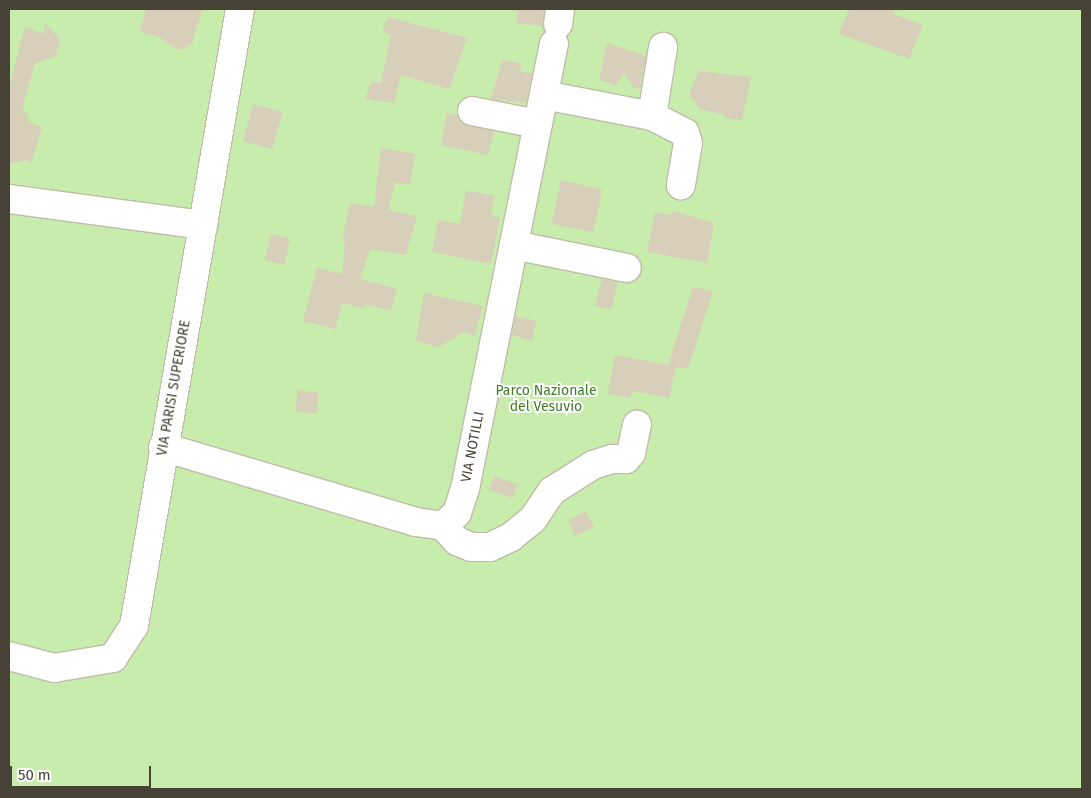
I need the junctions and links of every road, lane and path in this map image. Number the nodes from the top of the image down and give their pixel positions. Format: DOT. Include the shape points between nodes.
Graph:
graph roads {
  1 [pos="240,9"];
  2 [pos="557,26"];
  3 [pos="663,47"];
  4 [pos="544,95"];
  5 [pos="472,112"];
  6 [pos="652,116"];
  7 [pos="538,124"];
  8 [pos="682,185"];
  9 [pos="9,199"];
  10 [pos="203,225"];
  11 [pos="514,245"];
  12 [pos="627,268"];
  13 [pos="637,425"];
  14 [pos="163,447"];
  15 [pos="443,526"];
  16 [pos="9,656"];
  1 -- 10 [label="street, VIA PARISI SUPERIORE"];
  2 -- 4 [label="street, VIA NOTILLI"];
  3 -- 6 [label="street"];
  4 -- 6 [label="street"];
  4 -- 7 [label="street, VIA NOTILLI"];
  5 -- 7 [label="street"];
  6 -- 8 [label="street" via="685,132 688,143"];
  7 -- 11 [label="street, VIA NOTILLI"];
  9 -- 10 [label="street"];
  10 -- 14 [label="street, VIA PARISI SUPERIORE"];
  11 -- 12 [label="street"];
  11 -- 15 [label="street, VIA NOTILLI" via="465,489 457,513"];
  13 -- 15 [label="street" via="631,453 626,459 612,459 593,465 552,491 533,519 511,537 490,547 472,547 457,541"];
  14 -- 15 [label="street" via="416,522"];
  14 -- 16 [label="street, VIA PARISI SUPERIORE" via="134,626 113,658 54,668"];
}
